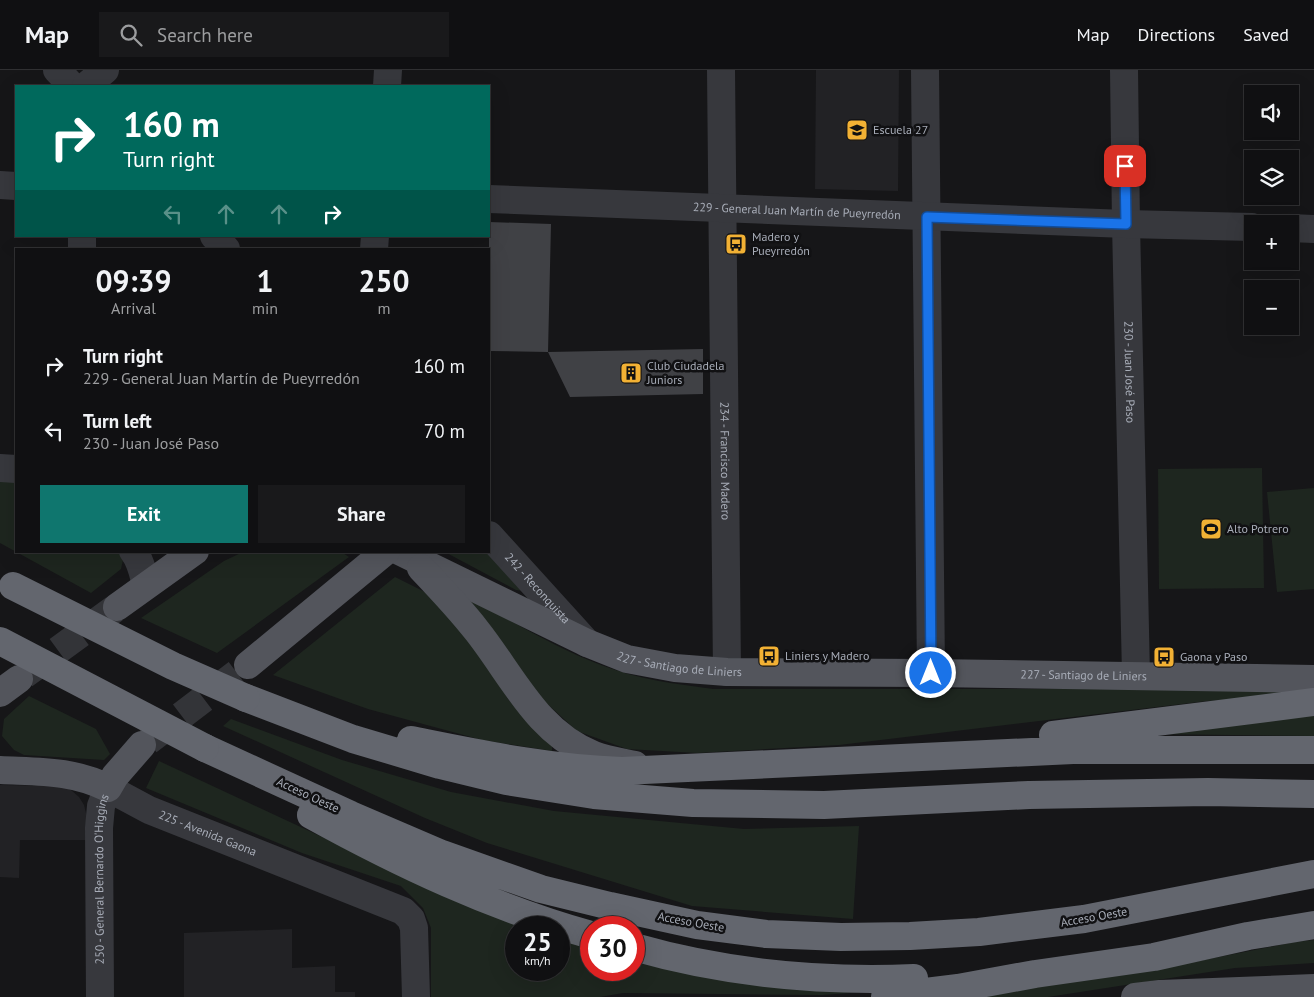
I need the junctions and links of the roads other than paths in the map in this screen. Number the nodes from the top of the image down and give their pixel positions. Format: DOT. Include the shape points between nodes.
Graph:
graph roads {
  1 [pos="57,70"];
  2 [pos="104,70"];
  3 [pos="388,70"];
  4 [pos="721,70"];
  5 [pos="926,70"];
  6 [pos="1124,70"];
  7 [pos="71,85"];
  8 [pos="87,85"];
  9 [pos="387,85"];
  10 [pos="0,185"];
  11 [pos="15,186"];
  12 [pos="490,200"];
  13 [pos="723,209"];
  14 [pos="927,217"];
  15 [pos="1126,224"];
  16 [pos="1244,227"];
  17 [pos="1299,228"];
  18 [pos="1314,229"];
  19 [pos="215,237"];
  20 [pos="225,248"];
  21 [pos="0,468"];
  22 [pos="15,469"];
  23 [pos="490,536"];
  24 [pos="134,553"];
  25 [pos="192,553"];
  26 [pos="399,553"];
  27 [pos="7,583"];
  28 [pos="146,585"];
  29 [pos="117,607"];
  30 [pos="0,641"];
  31 [pos="587,643"];
  32 [pos="248,665"];
  33 [pos="728,672"];
  34 [pos="931,673"];
  35 [pos="1136,675"];
  36 [pos="1314,679"];
  37 [pos="1314,702"];
  38 [pos="299,718"];
  39 [pos="142,745"];
  40 [pos="1314,750"];
  41 [pos="834,761"];
  42 [pos="6,766"];
  43 [pos="248,768"];
  44 [pos="656,770"];
  45 [pos="108,788"];
  46 [pos="1314,794"];
  47 [pos="1314,874"];
  48 [pos="1314,925"];
  49 [pos="580,931"];
  50 [pos="645,950"];
  51 [pos="1035,974"];
  52 [pos="1314,988"];
  53 [pos="100,997"];
  54 [pos="416,997"];
  55 [pos="885,997"];
  56 [pos="1135,997"];
  1 -- 7 [label="street"];
  2 -- 8 [label="street"];
  3 -- 9 [label="street"];
  4 -- 13 [label="street, 234 - Francisco Madero"];
  5 -- 14 [label="street"];
  6 -- 15 [label="street, 230 - Juan José Paso"];
  10 -- 11 [label="street"];
  12 -- 13 [label="street, 229 - General Juan Martín de Pueyrredón"];
  13 -- 14 [label="street, 229 - General Juan Martín de Pueyrredón"];
  13 -- 33 [label="street, 234 - Francisco Madero"];
  14 -- 15 [label="street, 229 - General Juan Martín de Pueyrredón"];
  14 -- 34 [label="street"];
  15 -- 16 [label="street, 229 - General Juan Martín de Pueyrredón"];
  15 -- 35 [label="street, 230 - Juan José Paso"];
  17 -- 18 [label="street"];
  19 -- 20 [label="street"];
  21 -- 22 [label="street"];
  23 -- 31 [label="street, 242 - Reconquista"];
  24 -- 28 [label="street"];
  25 -- 28 [label="main road"];
  26 -- 31 [label="main road, 227 - Santiago de Liniers"];
  26 -- 32 [label="main road"];
  26 -- 44 [label="main road" via="478,631 522,696 552,728 594,755"];
  27 -- 38 [label="highway, bridge" via="173,666"];
  28 -- 29 [label="main road"];
  30 -- 43 [label="highway, Acceso Oeste, bridge"];
  31 -- 33 [label="main road, 227 - Santiago de Liniers" via="627,659 676,668"];
  33 -- 34 [label="main road, 227 - Santiago de Liniers"];
  34 -- 35 [label="main road, 227 - Santiago de Liniers"];
  35 -- 36 [label="main road, 227 - Santiago de Liniers"];
  37 -- 41 [label="highway"];
  38 -- 44 [label="highway" via="519,760 590,770"];
  38 -- 46 [label="highway" via="353,739 506,781 594,795 693,803 824,805 1029,795"];
  39 -- 45 [label="main road, 250 - General Bernardo O'Higgins" via="114,776"];
  40 -- 41 [label="highway" via="1073,750"];
  41 -- 44 [label="highway"];
  42 -- 45 [label="main road, 225 - Avenida Gaona" via="70,774"];
  43 -- 47 [label="highway, Acceso Oeste" via="442,854 541,888 697,925 766,934 841,937 979,932 1084,920"];
  43 -- 49 [label="highway" via="291,804 352,838 434,878"];
  45 -- 53 [label="street, 250 - General Bernardo O'Higgins" via="101,806 99,828"];
  45 -- 54 [label="street, 225 - Avenida Gaona" via="149,810 403,911 411,918 414,928"];
  48 -- 51 [label="highway" via="1154,957"];
  50 -- 51 [label="highway" via="735,970 797,976 876,980"];
  51 -- 55 [label="highway"];
  52 -- 56 [label="main road"];
}
